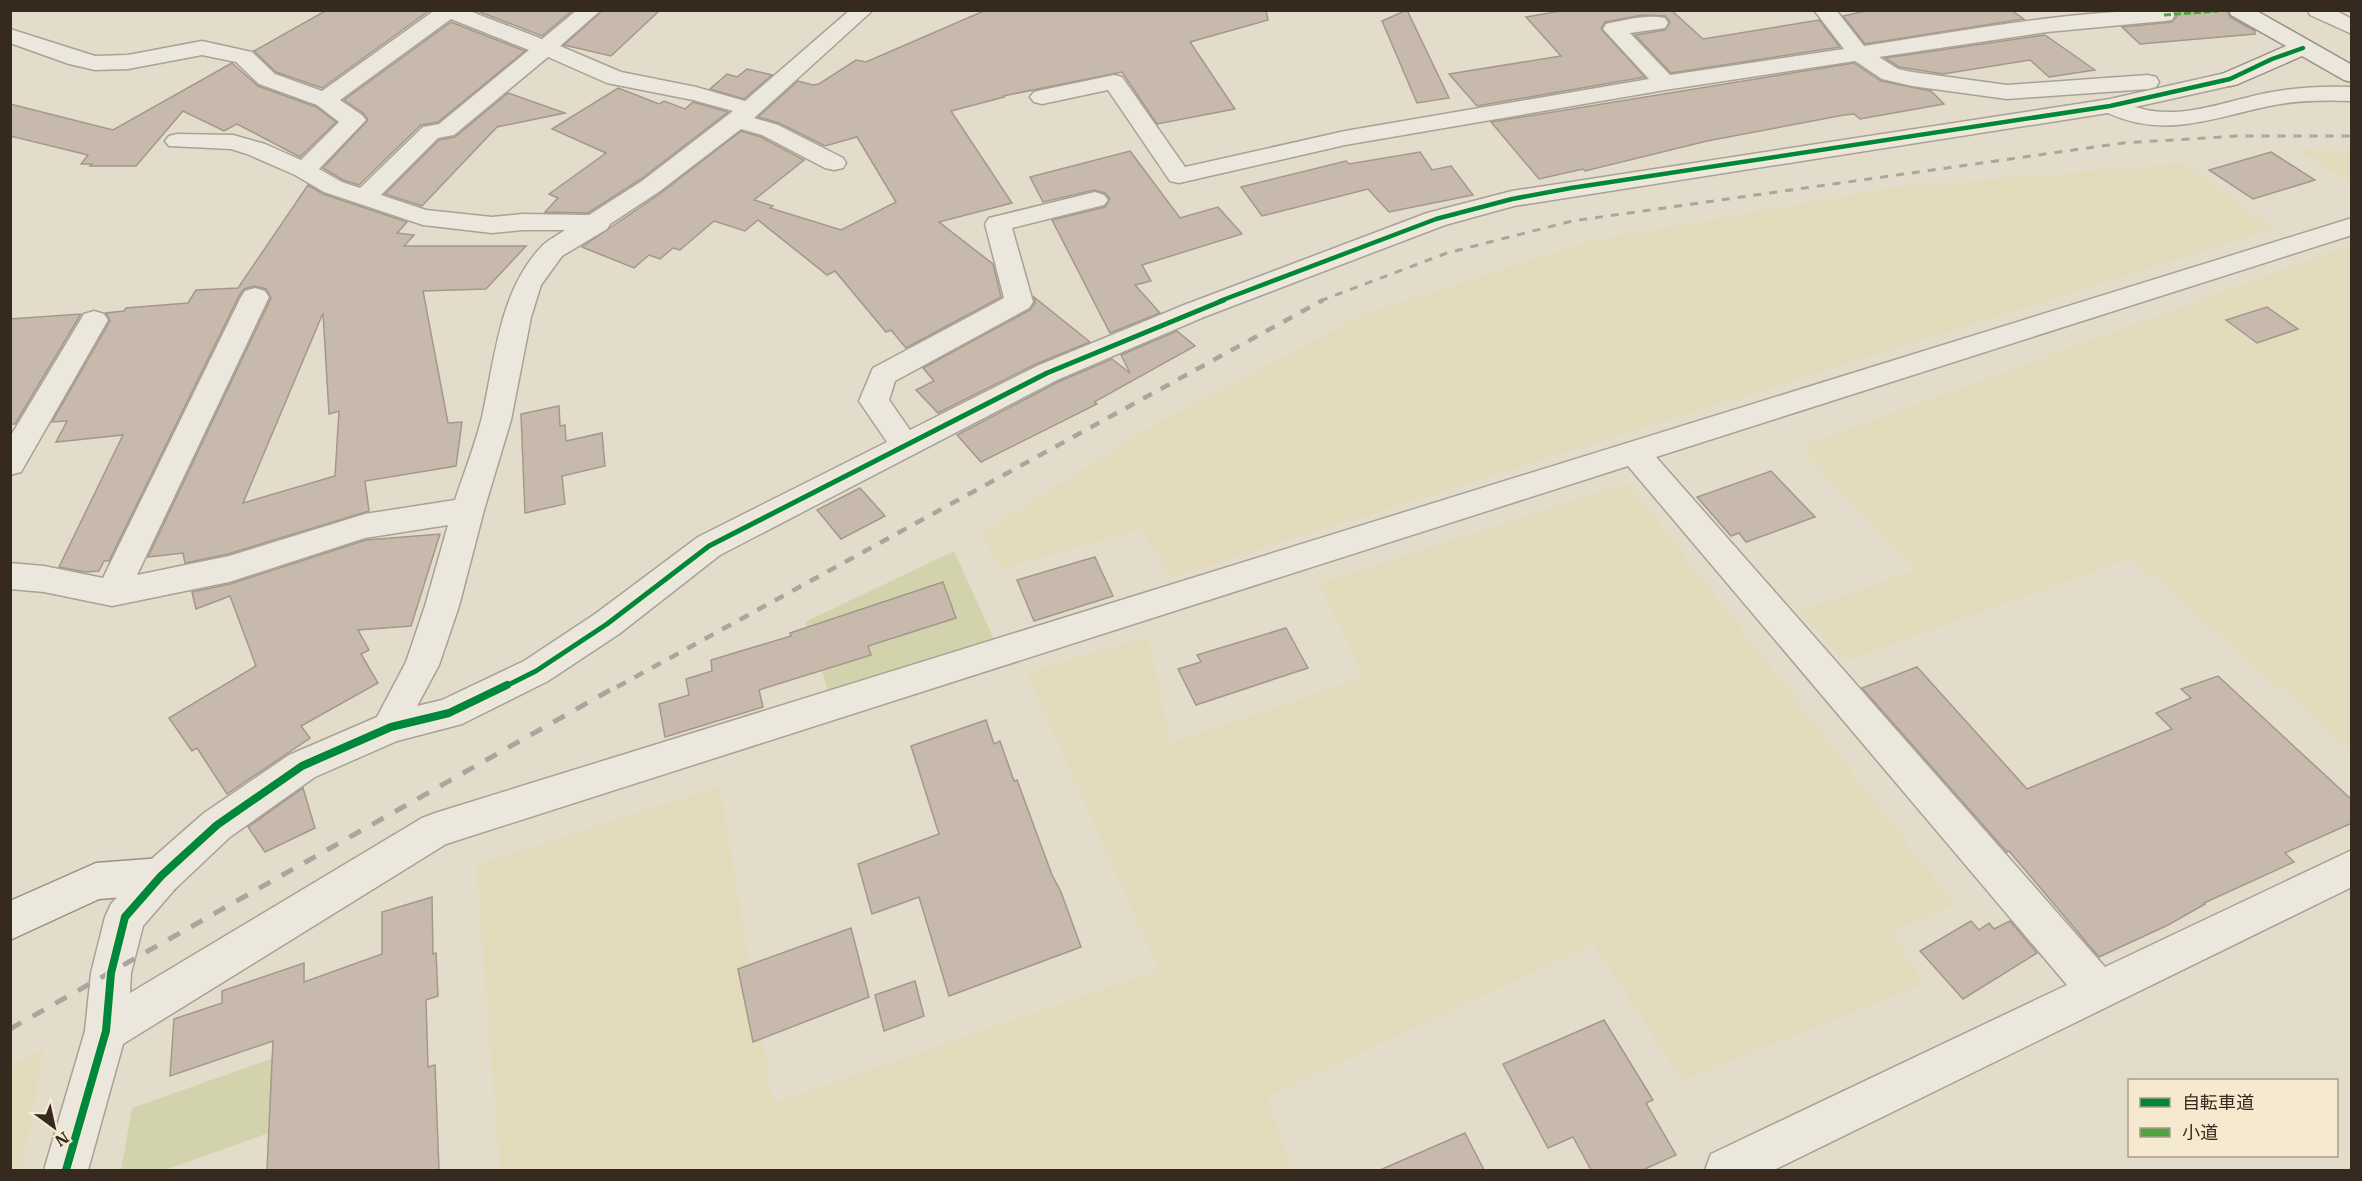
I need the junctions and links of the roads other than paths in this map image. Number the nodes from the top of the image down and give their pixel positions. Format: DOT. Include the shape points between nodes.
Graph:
graph roads {
  1 [pos="591,10"];
  2 [pos="863,10"];
  3 [pos="1824,10"];
  4 [pos="2027,10"];
  5 [pos="2239,10"];
  6 [pos="2318,10"];
  7 [pos="450,11"];
  8 [pos="2164,15"];
  9 [pos="1657,23"];
  10 [pos="2047,25"];
  11 [pos="2352,28"];
  12 [pos="10,35"];
  13 [pos="545,48"];
  14 [pos="2303,48"];
  15 [pos="1858,53"];
  16 [pos="2230,79"];
  17 [pos="2351,81"];
  18 [pos="1665,83"];
  19 [pos="1042,97"];
  20 [pos="325,100"];
  21 [pos="2110,106"];
  22 [pos="743,114"];
  23 [pos="177,141"];
  24 [pos="834,163"];
  25 [pos="304,170"];
  26 [pos="364,198"];
  27 [pos="1095,200"];
  28 [pos="598,223"];
  29 [pos="2352,226"];
  30 [pos="255,297"];
  31 [pos="94,320"];
  32 [pos="905,445"];
  33 [pos="1635,453"];
  34 [pos="10,464"];
  35 [pos="468,510"];
  36 [pos="10,576"];
  37 [pos="112,592"];
  38 [pos="391,727"];
  39 [pos="2352,868"];
  40 [pos="161,876"];
  41 [pos="10,921"];
  42 [pos="2099,991"];
  43 [pos="106,1031"];
  44 [pos="66,1170"];
  45 [pos="1727,1170"];
  1 -- 13 [label="street"];
  2 -- 22 [label="street"];
  3 -- 15 [label="street"];
  4 -- 10 [label="street"];
  5 -- 14 [label="street"];
  6 -- 11 [label="street"];
  7 -- 13 [label="street"];
  7 -- 20 [label="street"];
  8 -- 10 [label="street"];
  9 -- 18 [label="street" via="1614,29"];
  10 -- 15 [label="street"];
  12 -- 20 [label="street" via="95,63 128,62 202,48 244,57 267,79"];
  13 -- 22 [label="street" via="615,78 696,94"];
  13 -- 26 [label="street" via="451,125 431,132"];
  14 -- 16 [label="street"];
  14 -- 17 [label="street"];
  15 -- 16 [label="street" via="1890,74 2007,92"];
  15 -- 18 [label="street"];
  16 -- 21 [label="street"];
  17 -- 21 [label="street" via="2312,93 2193,117 2148,119"];
  18 -- 19 [label="street" via="1345,138 1179,176 1114,82"];
  20 -- 25 [label="street" via="354,120"];
  21 -- 32 [label="street" via="1571,188 1436,219 1183,315 1047,374"];
  22 -- 24 [label="street"];
  22 -- 28 [label="street"];
  23 -- 25 [label="street" via="233,142"];
  25 -- 26 [label="street" via="333,187"];
  26 -- 28 [label="street" via="423,217 492,225"];
  27 -- 32 [label="street" via="998,224 1019,302 883,375 874,400"];
  28 -- 35 [label="street" via="554,250 528,285 496,420"];
  29 -- 33 [label="street"];
  30 -- 37 [label="street"];
  31 -- 34 [label="street"];
  32 -- 38 [label="street" via="709,546 607,624 536,671 449,714"];
  33 -- 42 [label="street"];
  33 -- 43 [label="street" via="435,830"];
  35 -- 37 [label="street" via="365,526 228,569"];
  35 -- 38 [label="street" via="422,665"];
  36 -- 37 [label="street"];
  38 -- 40 [label="street" via="302,766 217,825"];
  39 -- 42 [label="street"];
  40 -- 41 [label="street" via="96,881"];
  40 -- 43 [label="street" via="125,917 111,973"];
  42 -- 45 [label="street"];
  43 -- 44 [label="street"];
}
